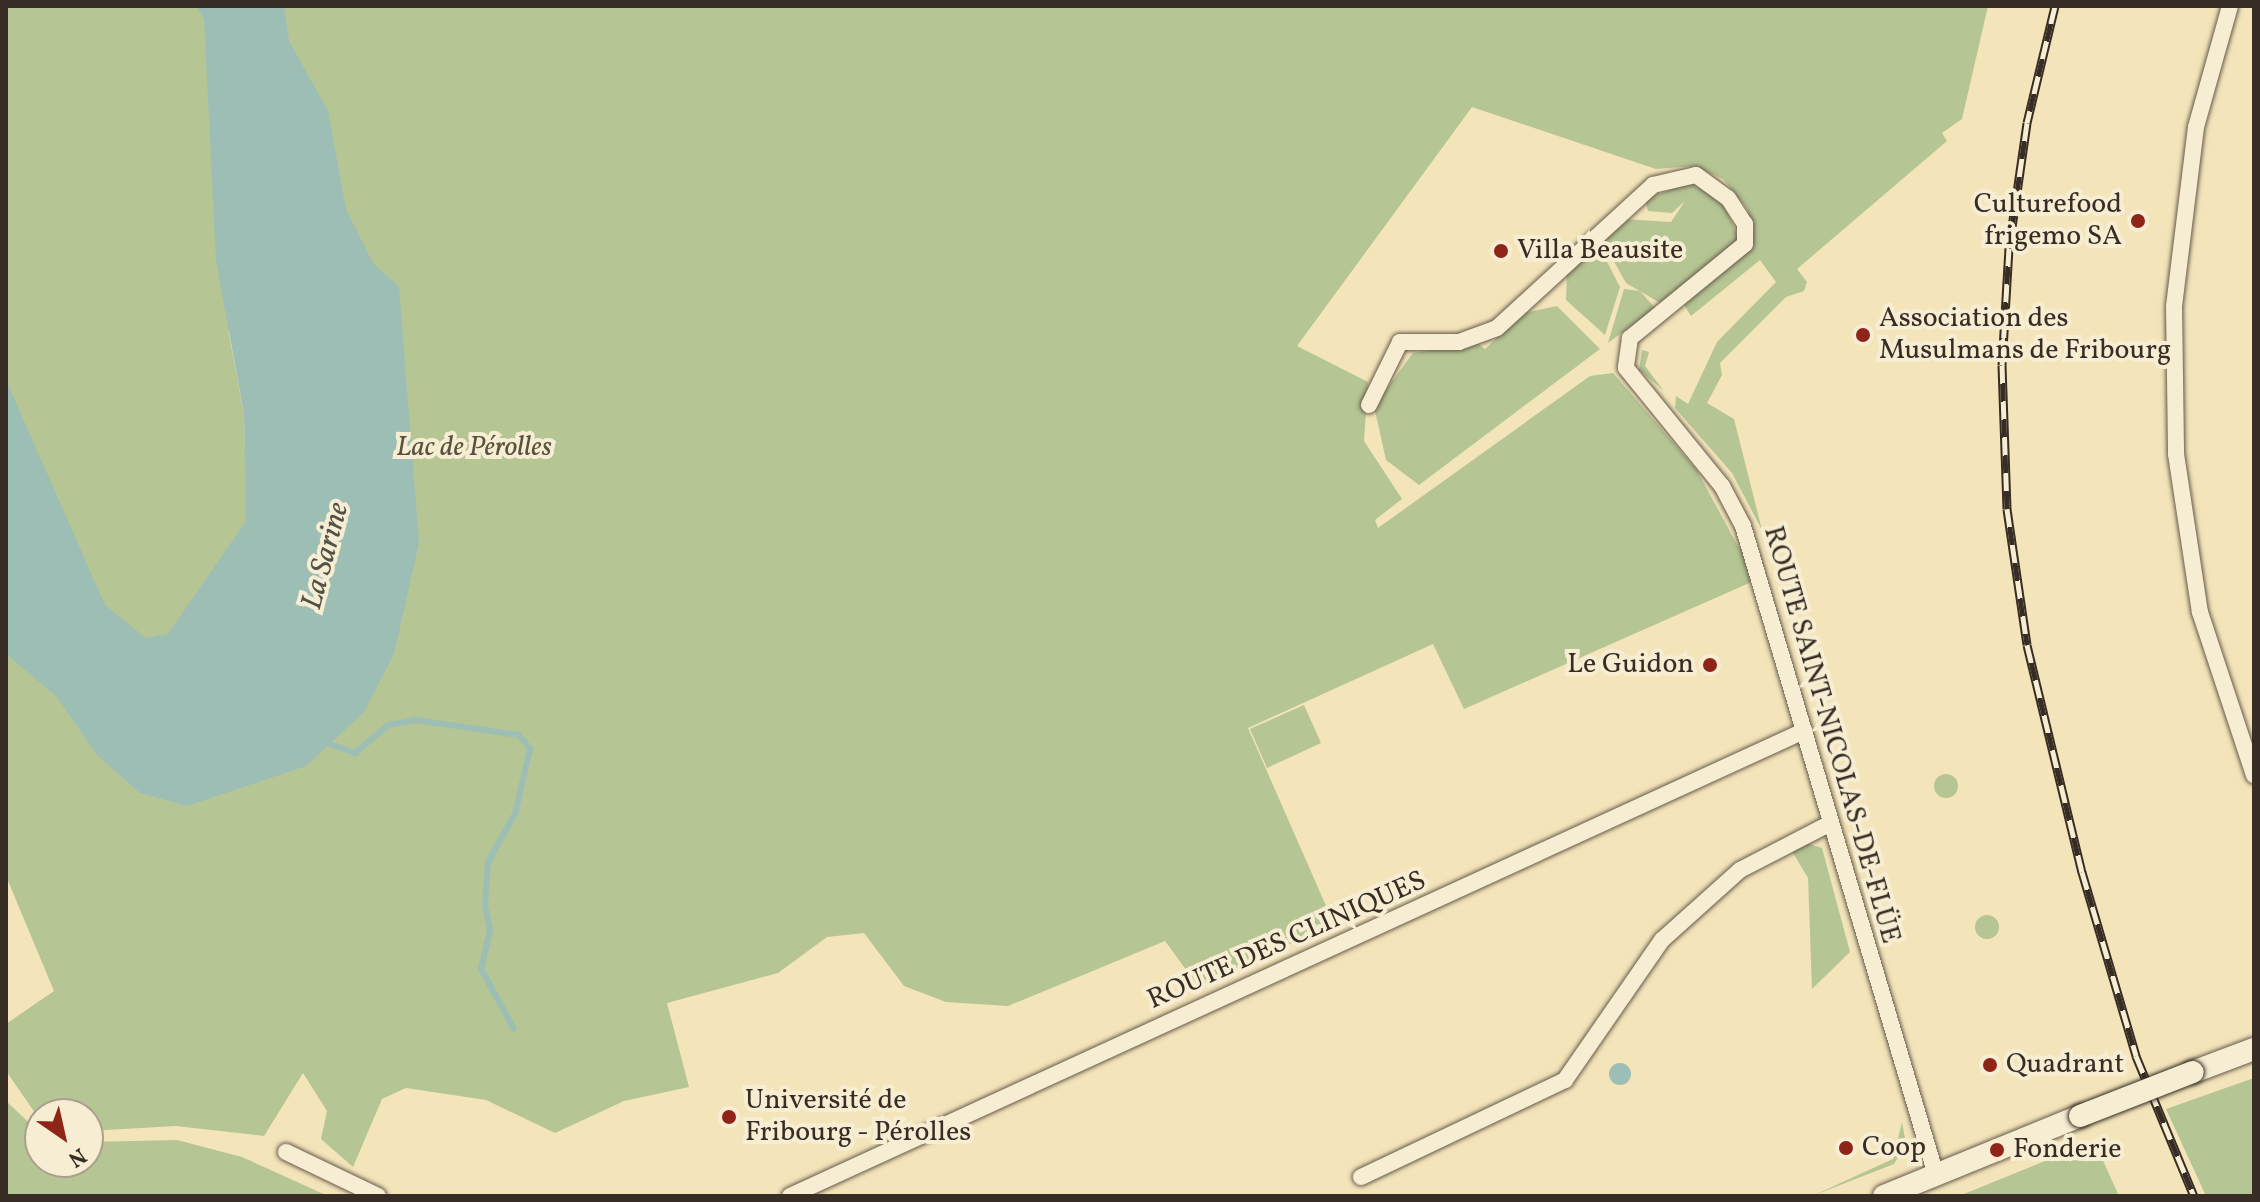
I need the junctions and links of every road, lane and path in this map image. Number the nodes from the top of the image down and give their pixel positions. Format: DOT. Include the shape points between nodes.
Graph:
graph roads {
  1 [pos="2230,6"];
  2 [pos="1369,405"];
  3 [pos="1804,731"];
  4 [pos="2254,775"];
  5 [pos="1831,823"];
  6 [pos="2254,1049"];
  7 [pos="286,1152"];
  8 [pos="1936,1175"];
  9 [pos="1361,1177"];
  10 [pos="378,1196"];
  11 [pos="790,1196"];
  12 [pos="1884,1196"];
  1 -- 4 [label="street" via="2196,127 2174,306 2176,454 2200,612"];
  2 -- 3 [label="street, ROUTE SAINT-NICOLAS-DE-FLÜE" via="1400,342 1459,342 1497,328 1653,185 1677,174 1713,184 1745,224 1745,244 1630,338 1624,355 1634,381 1704,462 1743,526"];
  3 -- 5 [label="street, ROUTE SAINT-NICOLAS-DE-FLÜE"];
  3 -- 11 [label="street, ROUTE DES CLINIQUES"];
  5 -- 8 [label="street, ROUTE SAINT-NICOLAS-DE-FLÜE"];
  5 -- 9 [label="street" via="1740,870 1662,940 1565,1080"];
  6 -- 8 [label="main road, bridge"];
  7 -- 10 [label="street"];
  8 -- 12 [label="main road"];
}
